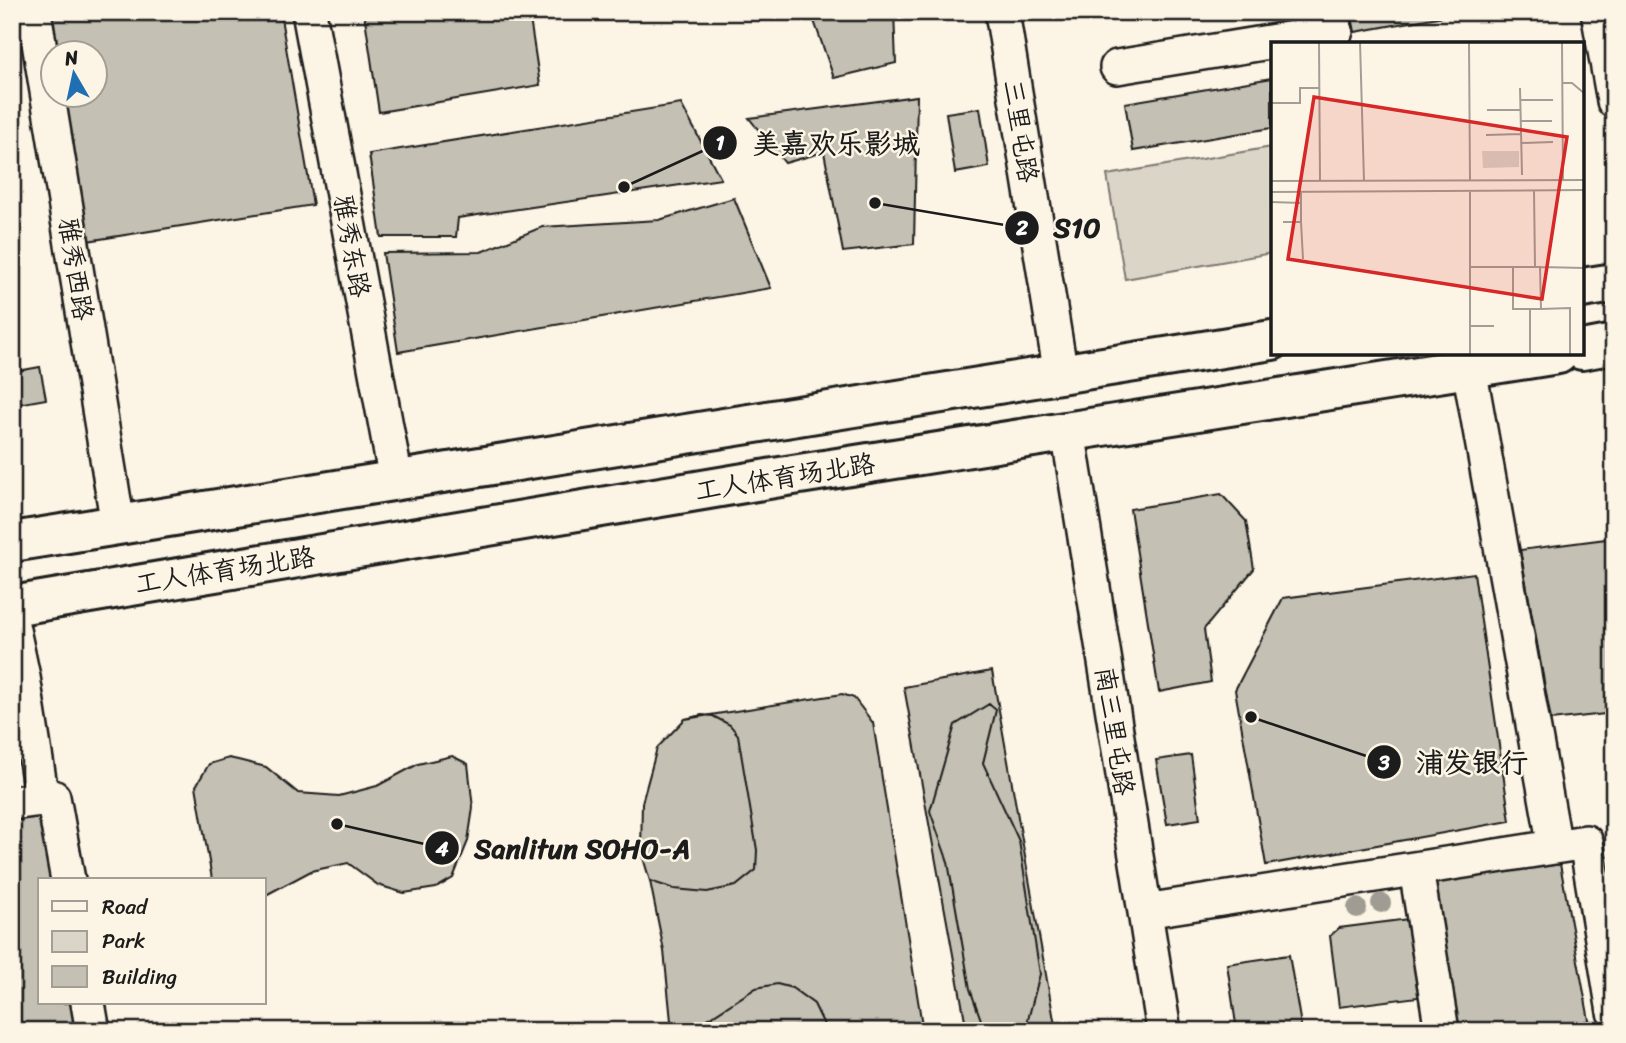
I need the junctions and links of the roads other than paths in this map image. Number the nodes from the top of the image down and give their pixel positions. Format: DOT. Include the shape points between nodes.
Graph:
graph roads {
  1 [pos="34,12"];
  2 [pos="309,12"];
  3 [pos="1002,12"];
  4 [pos="1598,12"];
  5 [pos="1336,29"];
  6 [pos="1117,67"];
  7 [pos="1614,101"];
  8 [pos="1614,283"];
  9 [pos="1584,288"];
  10 [pos="1271,340"];
  11 [pos="1614,344"];
  12 [pos="1584,349"];
  13 [pos="1552,355"];
  14 [pos="1469,368"];
  15 [pos="1061,375"];
  16 [pos="1068,431"];
  17 [pos="396,480"];
  18 [pos="118,525"];
  19 [pos="12,542"];
  20 [pos="12,606"];
  21 [pos="12,625"];
  22 [pos="17,678"];
  23 [pos="27,801"];
  24 [pos="1585,843"];
  25 [pos="1416,869"];
  26 [pos="68,878"];
  27 [pos="1145,911"];
  28 [pos="1614,1012"];
  29 [pos="1164,1031"];
  30 [pos="1442,1031"];
  1 -- 18 [label="street, 雅秀西路"];
  2 -- 17 [label="street, 雅秀东路"];
  3 -- 15 [label="street, 三里屯路"];
  4 -- 7 [label="street"];
  5 -- 6 [label="street"];
  8 -- 9 [label="main road"];
  10 -- 15 [label="main road"];
  11 -- 12 [label="main road"];
  13 -- 14 [label="main road, 工人体育场北路"];
  14 -- 16 [label="main road, 工人体育场北路"];
  14 -- 24 [label="street"];
  15 -- 17 [label="main road"];
  16 -- 20 [label="main road, 工人体育场北路"];
  16 -- 27 [label="street, 南三里屯路"];
  17 -- 18 [label="main road"];
  18 -- 19 [label="main road"];
  21 -- 22 [label="street"];
  22 -- 23 [label="street"];
  23 -- 26 [label="street" via="53,797"];
  24 -- 25 [label="street"];
  24 -- 28 [label="street"];
  25 -- 27 [label="street"];
  25 -- 30 [label="street"];
  27 -- 29 [label="street, 南三里屯路"];
}
